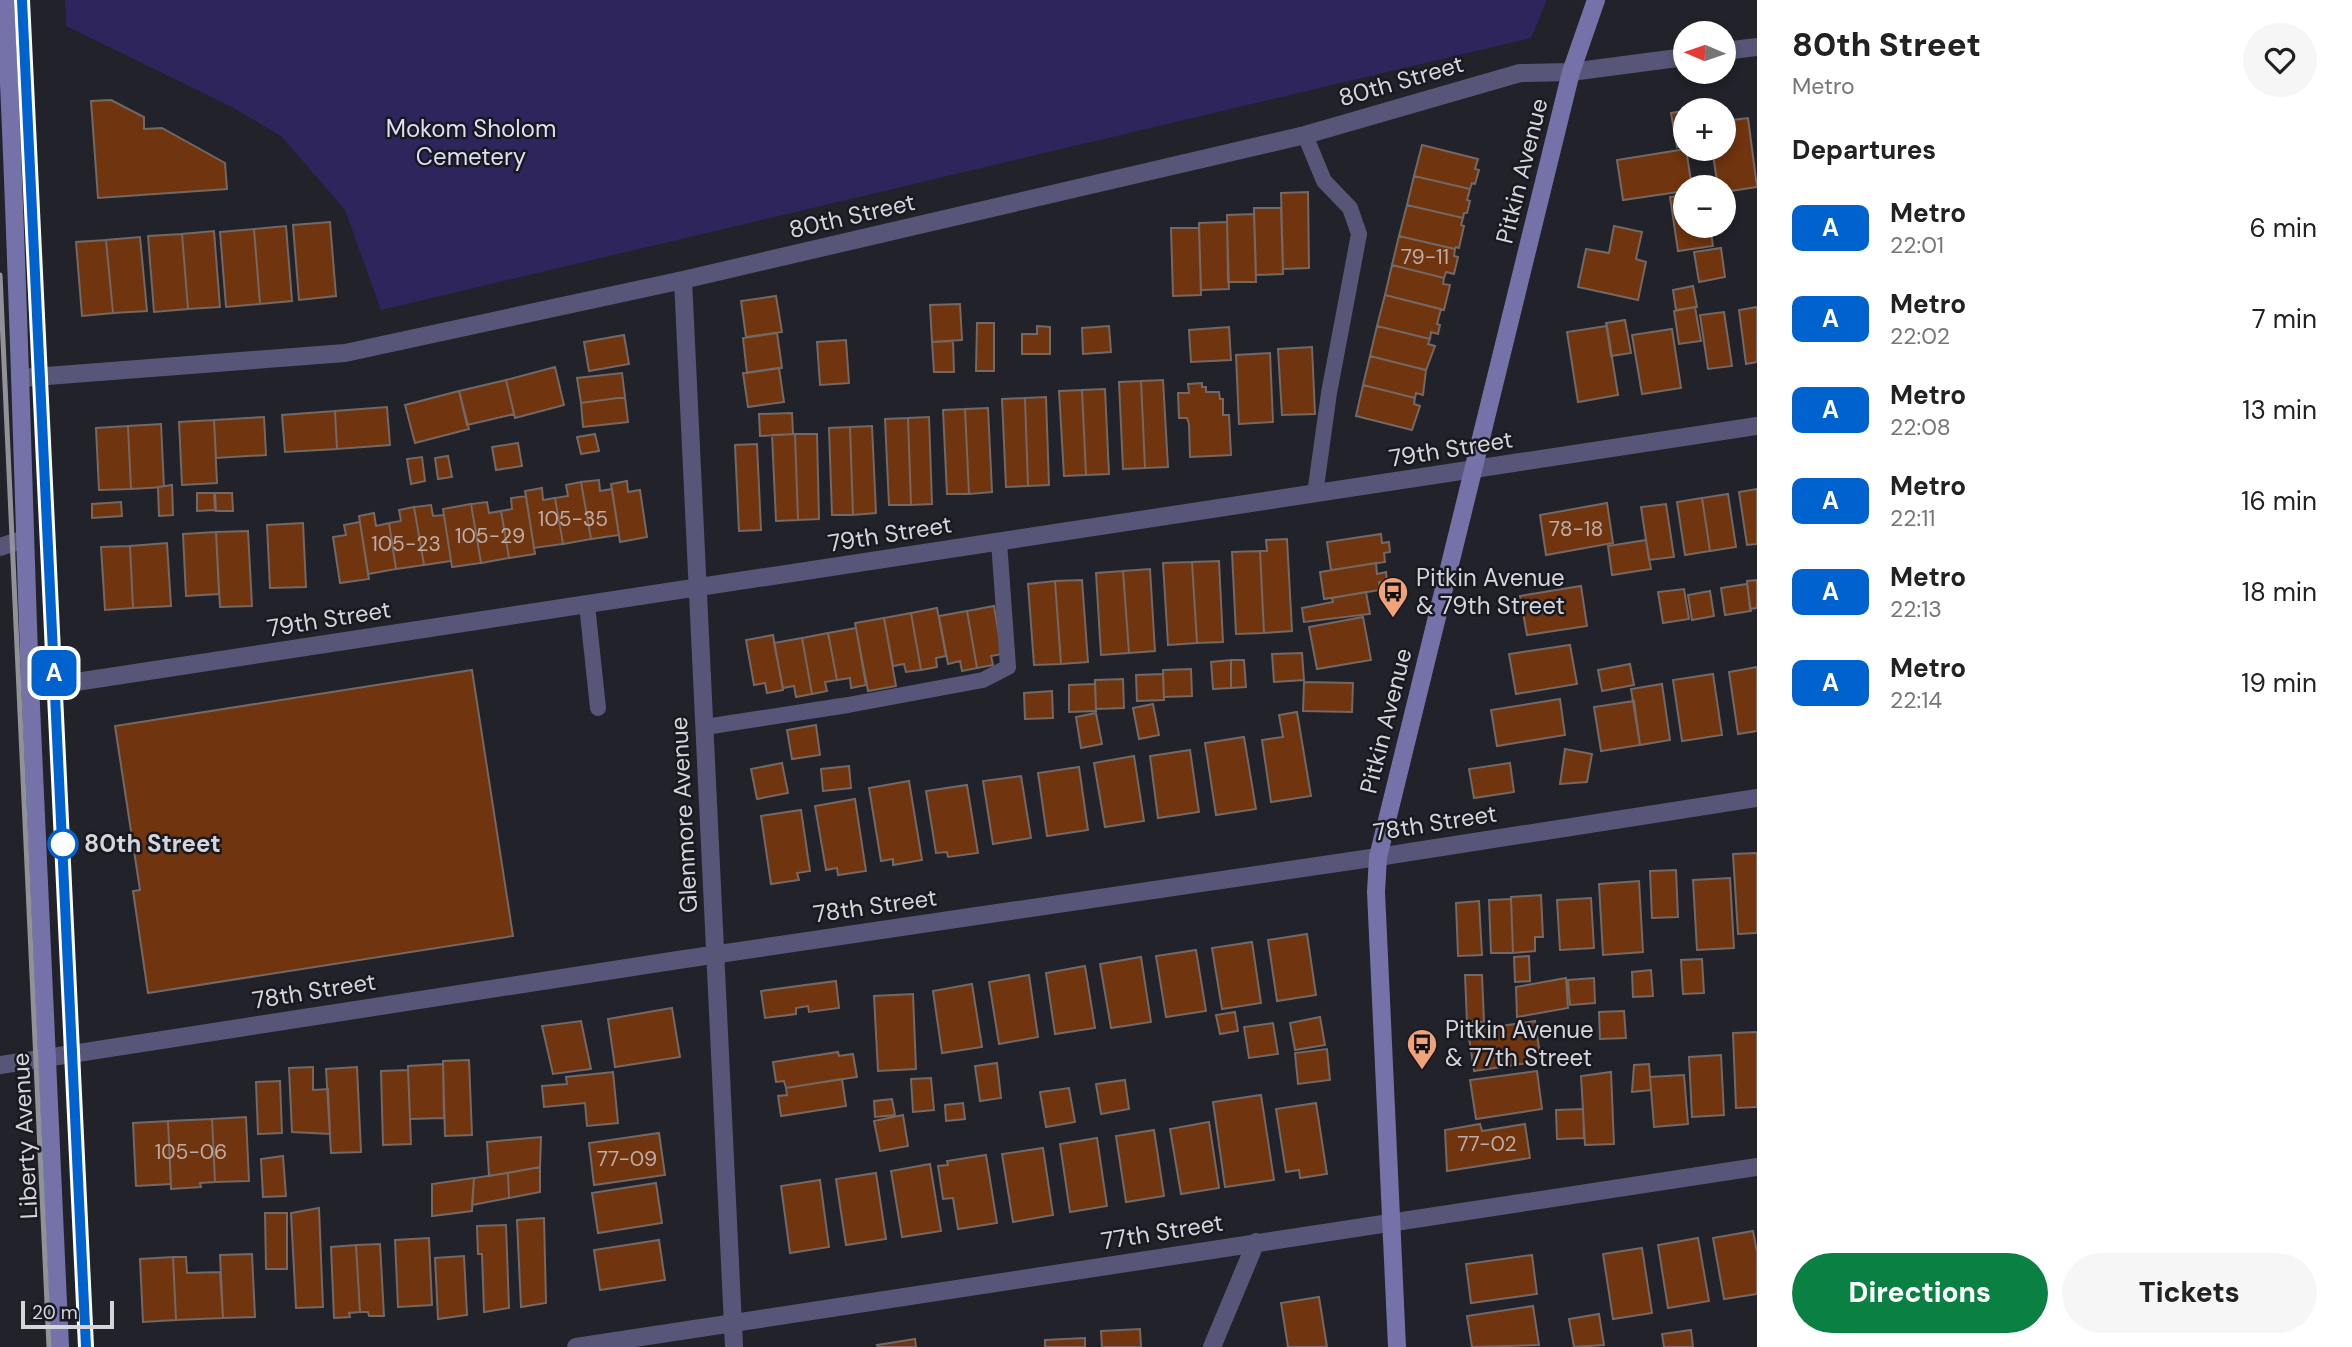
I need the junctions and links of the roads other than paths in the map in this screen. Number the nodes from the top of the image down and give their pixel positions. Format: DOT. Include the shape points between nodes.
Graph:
graph roads {
  1 [pos="5,0"];
  2 [pos="1596,0"];
  3 [pos="1757,47"];
  4 [pos="1736,50"];
  5 [pos="1673,59"];
  6 [pos="1571,72"];
  7 [pos="1306,135"];
  8 [pos="7,153"];
  9 [pos="683,280"];
  10 [pos="21,379"];
  11 [pos="1757,426"];
  12 [pos="1473,471"];
  13 [pos="1315,494"];
  14 [pos="25,539"];
  15 [pos="999,542"];
  16 [pos="0,547"];
  17 [pos="698,588"];
  18 [pos="587,605"];
  19 [pos="30,690"];
  20 [pos="598,708"];
  21 [pos="705,727"];
  22 [pos="1757,798"];
  23 [pos="1378,857"];
  24 [pos="715,954"];
  25 [pos="45,1058"];
  26 [pos="0,1065"];
  27 [pos="1757,1167"];
  28 [pos="1391,1223"];
  29 [pos="1256,1242"];
  30 [pos="733,1324"];
  31 [pos="60,1347"];
  32 [pos="576,1347"];
  33 [pos="734,1347"];
  34 [pos="1212,1347"];
  35 [pos="1396,1347"];
  1 -- 8 [label="street, Liberty Avenue"];
  2 -- 6 [label="street, Pitkin Avenue"];
  3 -- 4 [label="street"];
  5 -- 6 [label="street, 80th Street"];
  6 -- 7 [label="street, 80th Street" via="1520,73"];
  6 -- 12 [label="street, Pitkin Avenue"];
  7 -- 9 [label="street, 80th Street"];
  7 -- 13 [label="lane" via="1324,181 1350,208 1359,234"];
  8 -- 10 [label="street, Liberty Avenue"];
  9 -- 10 [label="street, 80th Street" via="345,354"];
  9 -- 17 [label="street, Glenmore Avenue"];
  10 -- 14 [label="street, Liberty Avenue"];
  11 -- 12 [label="street, 79th Street"];
  12 -- 13 [label="street, 79th Street"];
  12 -- 23 [label="street, Pitkin Avenue"];
  13 -- 15 [label="street, 79th Street"];
  14 -- 16 [label="street"];
  14 -- 19 [label="street, Liberty Avenue"];
  15 -- 17 [label="street, 79th Street"];
  15 -- 21 [label="lane" via="1008,667 983,680"];
  17 -- 18 [label="street, 79th Street"];
  17 -- 21 [label="street, Glenmore Avenue"];
  18 -- 19 [label="street, 79th Street"];
  18 -- 20 [label="lane"];
  19 -- 25 [label="street, Liberty Avenue"];
  21 -- 24 [label="street, Glenmore Avenue"];
  22 -- 23 [label="street, 78th Street"];
  23 -- 24 [label="street, 78th Street"];
  23 -- 28 [label="street, Pitkin Avenue"];
  24 -- 25 [label="street, 78th Street"];
  24 -- 30 [label="street, Glenmore Avenue"];
  25 -- 26 [label="street, 78th Street"];
  25 -- 31 [label="street, Liberty Avenue"];
  27 -- 28 [label="street, 77th Street"];
  28 -- 29 [label="street, 77th Street"];
  28 -- 35 [label="street, Pitkin Avenue"];
  29 -- 30 [label="street, 77th Street"];
  29 -- 34 [label="street"];
  30 -- 32 [label="street, 77th Street"];
  30 -- 33 [label="street, Glenmore Avenue"];
}
